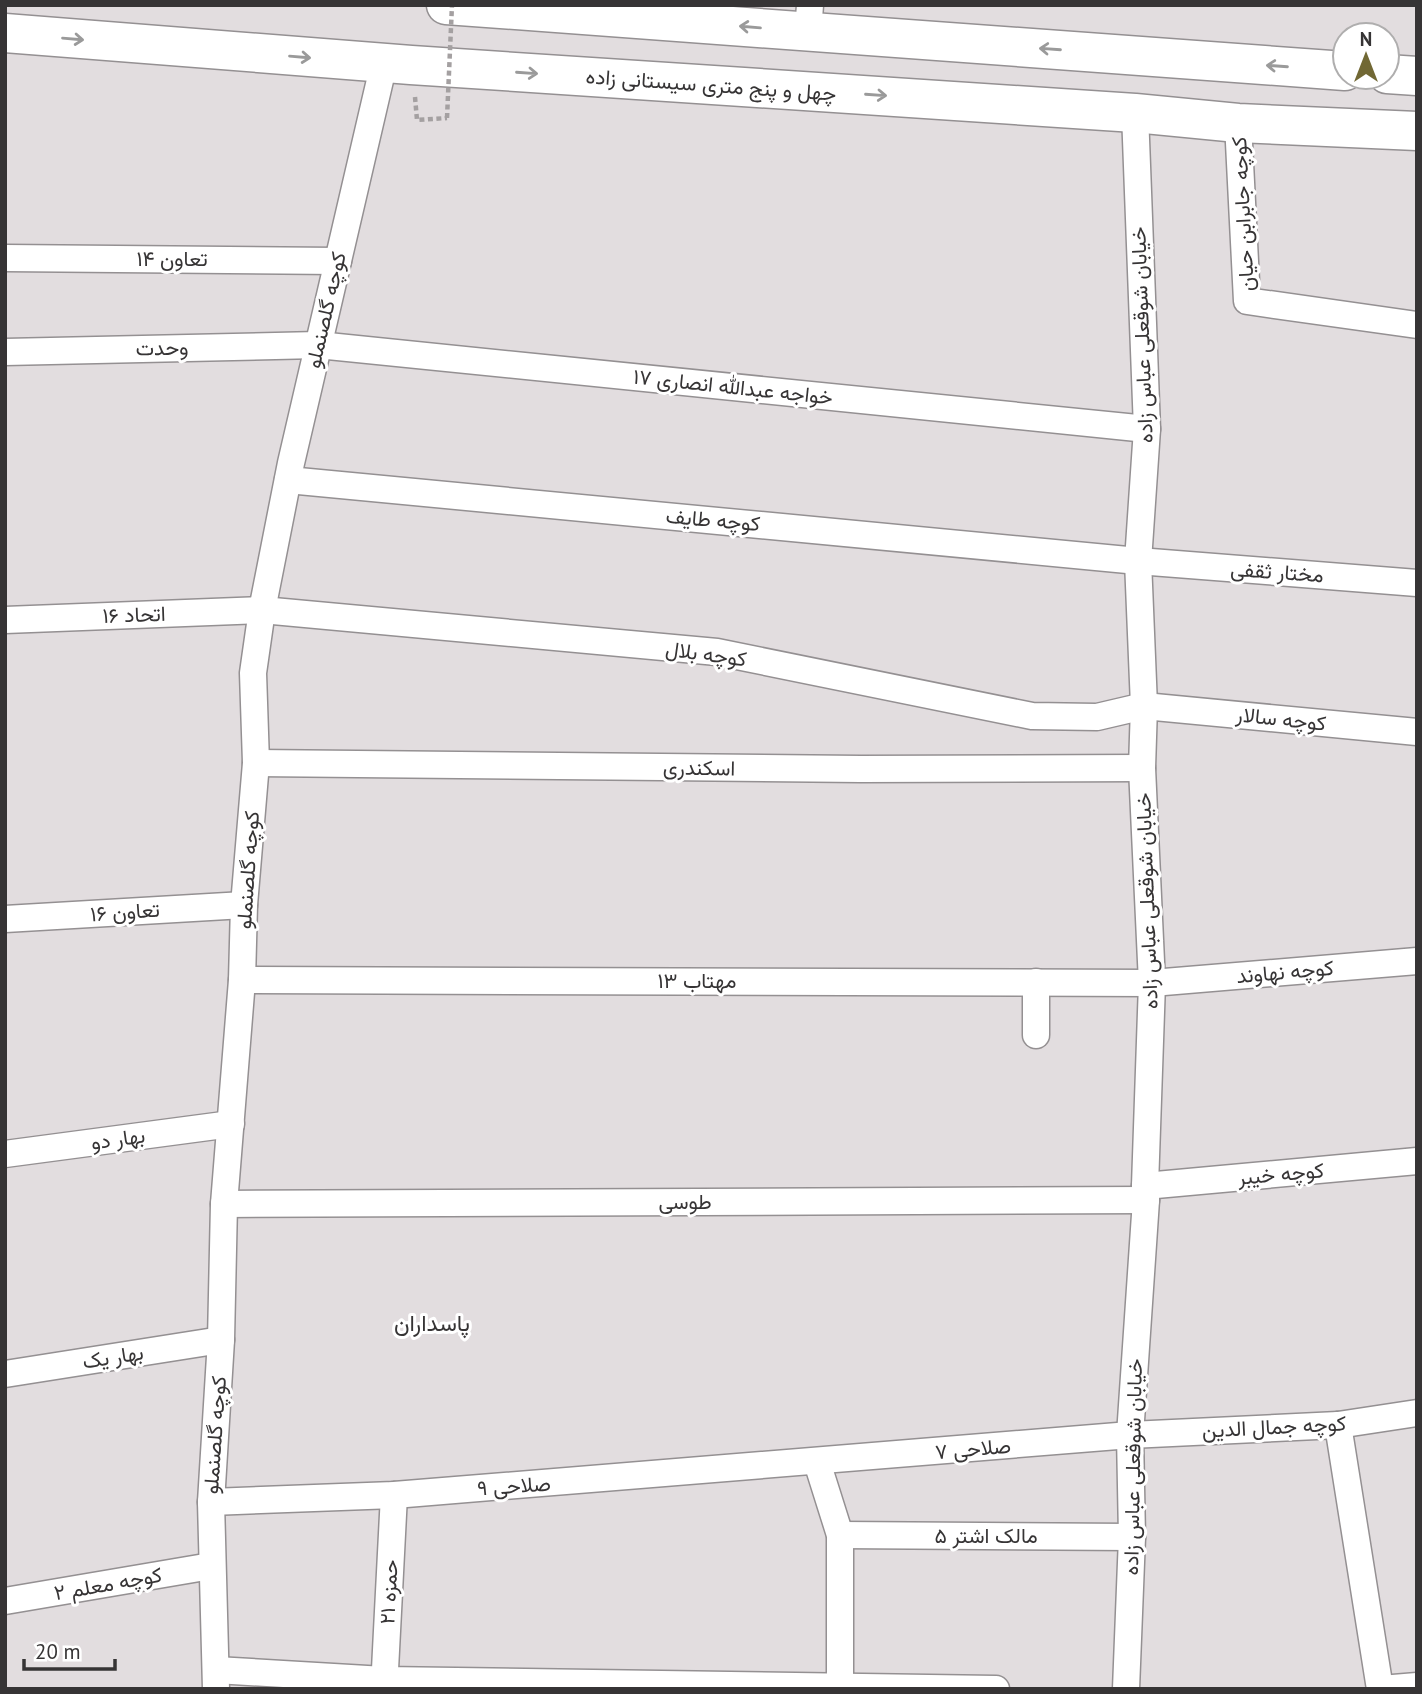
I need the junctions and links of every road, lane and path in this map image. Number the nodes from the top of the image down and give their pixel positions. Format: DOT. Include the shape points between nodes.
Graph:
graph roads {
  1 [pos="446,5"];
  2 [pos="452,5"];
  3 [pos="585,17"];
  4 [pos="809,19"];
  5 [pos="676,21"];
  6 [pos="5,33"];
  7 [pos="384,63"];
  8 [pos="1331,70"];
  9 [pos="585,76"];
  10 [pos="676,82"];
  11 [pos="1135,113"];
  12 [pos="417,120"];
  13 [pos="1238,123"];
  14 [pos="1417,131"];
  15 [pos="5,258"];
  16 [pos="338,261"];
  17 [pos="1417,326"];
  18 [pos="318,345"];
  19 [pos="5,352"];
  20 [pos="1147,429"];
  21 [pos="288,480"];
  22 [pos="1138,561"];
  23 [pos="1417,583"];
  24 [pos="262,610"];
  25 [pos="5,620"];
  26 [pos="1144,706"];
  27 [pos="1417,732"];
  28 [pos="256,763"];
  29 [pos="1142,768"];
  30 [pos="244,905"];
  31 [pos="5,919"];
  32 [pos="1417,961"];
  33 [pos="242,980"];
  34 [pos="1036,982"];
  35 [pos="1152,983"];
  36 [pos="1036,1035"];
  37 [pos="230,1124"];
  38 [pos="5,1154"];
  39 [pos="1417,1161"];
  40 [pos="1146,1193"];
  41 [pos="224,1204"];
  42 [pos="222,1339"];
  43 [pos="5,1374"];
  44 [pos="1417,1413"];
  45 [pos="1338,1425"];
  46 [pos="1130,1435"];
  47 [pos="817,1462"];
  48 [pos="394,1495"];
  49 [pos="211,1502"];
  50 [pos="839,1535"];
  51 [pos="1132,1537"];
  52 [pos="211,1566"];
  53 [pos="5,1601"];
  54 [pos="216,1679"];
  55 [pos="384,1684"];
  56 [pos="1417,1686"];
  57 [pos="840,1687"];
  58 [pos="996,1689"];
  59 [pos="1126,1689"];
  60 [pos="1380,1689"];
  1 -- 3 [label="highway"];
  2 -- 12 [label="path, bridge" via="447,118"];
  3 -- 5 [label="highway"];
  3 -- 9 [label="highway" via="605,35 608,48 602,61"];
  4 -- 5 [label="highway, one-way"];
  8 -- 4 [label="highway, one-way"];
  5 -- 10 [label="highway" via="659,38 655,51 659,64"];
  6 -- 7 [label="highway, چهل و پنج متری سیستانی زاده, one-way"];
  7 -- 9 [label="highway, چهل و پنج متری سیستانی زاده, one-way"];
  7 -- 16 [label="street, کوچه گلصنملو"];
  9 -- 10 [label="highway, چهل و پنج متری سیستانی زاده"];
  10 -- 11 [label="highway, چهل و پنج متری سیستانی زاده, one-way"];
  11 -- 13 [label="highway, چهل و پنج متری سیستانی زاده"];
  11 -- 20 [label="street, خیابان شوقعلی عباس زاده"];
  13 -- 14 [label="highway, چهل و پنج متری سیستانی زاده"];
  13 -- 17 [label="street, کوچه جابرابن حیان" via="1247,301"];
  15 -- 16 [label="street, تعاون ۱۴"];
  16 -- 18 [label="street, کوچه گلصنملو"];
  18 -- 19 [label="street, وحدت"];
  18 -- 20 [label="street, خواجه عبدالله انصاری ۱۷"];
  18 -- 21 [label="street, کوچه گلصنملو"];
  20 -- 22 [label="street, خیابان شوقعلی عباس زاده"];
  21 -- 22 [label="street, کوچه طایف"];
  21 -- 24 [label="street, کوچه گلصنملو"];
  22 -- 23 [label="street, مختار ثقفی"];
  22 -- 26 [label="street, خیابان شوقعلی عباس زاده"];
  24 -- 25 [label="street, اتحاد ۱۶"];
  24 -- 26 [label="street, کوچه بلال" via="717,652 1031,716 1097,717"];
  24 -- 28 [label="street, کوچه گلصنملو" via="253,673"];
  26 -- 27 [label="street, کوچه سالار"];
  26 -- 29 [label="street, خیابان شوقعلی عباس زاده"];
  28 -- 29 [label="street, اسکندری"];
  28 -- 30 [label="street, کوچه گلصنملو"];
  29 -- 35 [label="street, خیابان شوقعلی عباس زاده"];
  30 -- 31 [label="street, تعاون ۱۶"];
  30 -- 33 [label="street, کوچه گلصنملو"];
  32 -- 35 [label="street, کوچه نهاوند"];
  33 -- 34 [label="street, مهتاب ۱۳"];
  33 -- 37 [label="street, کوچه گلصنملو"];
  34 -- 35 [label="street, مهتاب ۱۳"];
  34 -- 36 [label="street"];
  35 -- 40 [label="street, خیابان شوقعلی عباس زاده"];
  37 -- 38 [label="street, بهار دو"];
  37 -- 41 [label="street, کوچه گلصنملو"];
  39 -- 40 [label="street, کوچه خیبر"];
  40 -- 41 [label="street, طوسی"];
  40 -- 46 [label="street, خیابان شوقعلی عباس زاده"];
  41 -- 42 [label="street, کوچه گلصنملو"];
  42 -- 43 [label="street, بهار یک"];
  42 -- 49 [label="street, کوچه گلصنملو"];
  44 -- 45 [label="street, کوچه جمال الدین"];
  45 -- 46 [label="street, کوچه جمال الدین"];
  45 -- 60 [label="street"];
  46 -- 47 [label="street, صلاحی ۷"];
  46 -- 51 [label="street, خیابان شوقعلی عباس زاده"];
  47 -- 48 [label="street, صلاحی ۹"];
  47 -- 50 [label="street"];
  48 -- 49 [label="street, صلاحی ۹"];
  48 -- 55 [label="street, حمزه ۲۱"];
  49 -- 52 [label="street, کوچه گلصنملو"];
  50 -- 51 [label="street, مالک اشتر ۵"];
  50 -- 57 [label="street"];
  51 -- 59 [label="street, خیابان شوقعلی عباس زاده"];
  52 -- 53 [label="street, کوچه معلم ۲"];
  52 -- 54 [label="street, کوچه گلصنملو"];
  54 -- 55 [label="street"];
  55 -- 57 [label="street"];
  56 -- 60 [label="street"];
  57 -- 58 [label="street"];
}
